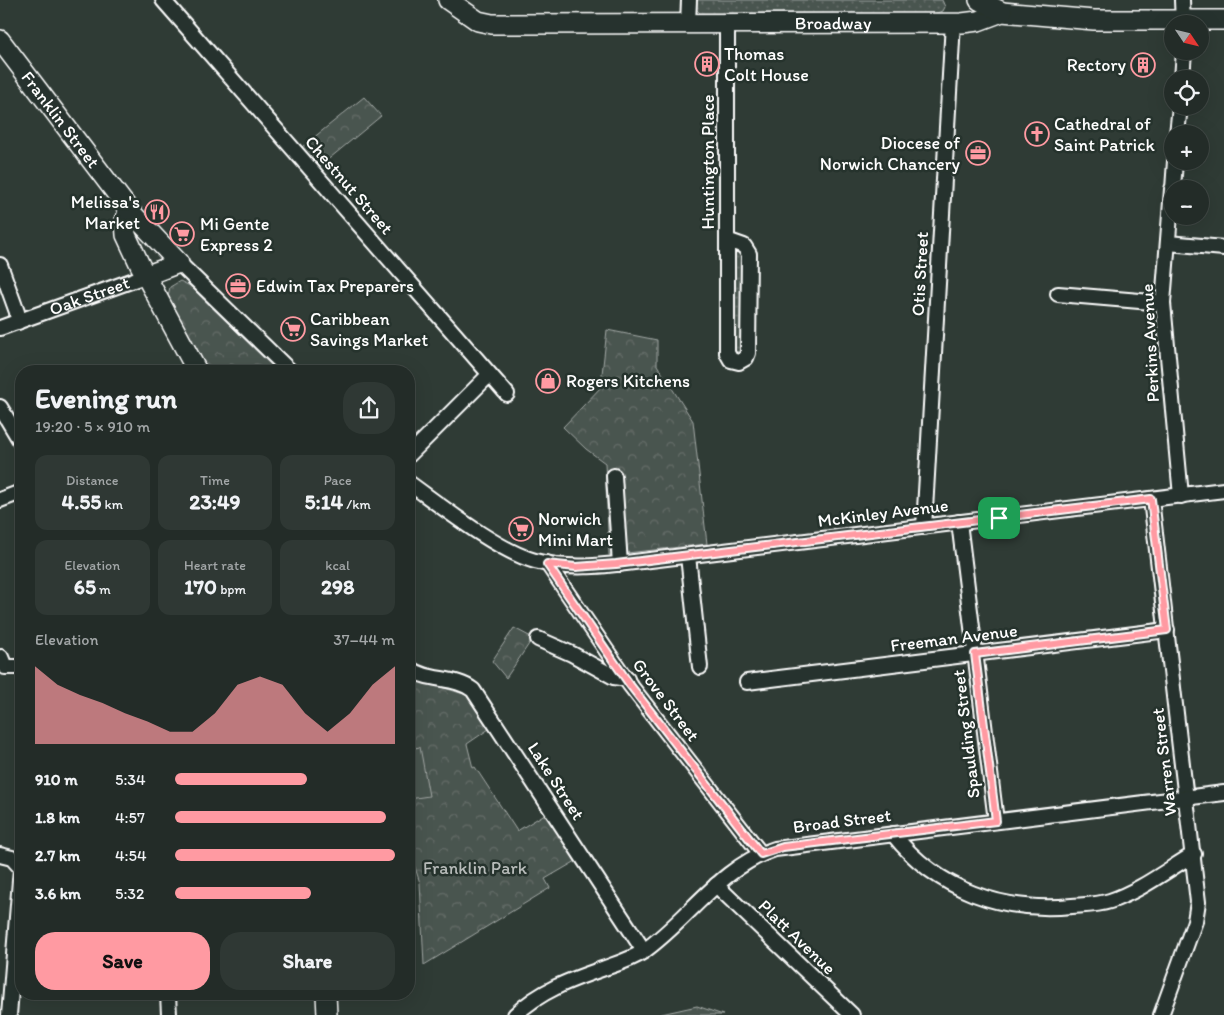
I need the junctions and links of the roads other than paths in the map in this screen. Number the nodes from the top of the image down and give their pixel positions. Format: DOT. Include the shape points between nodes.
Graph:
graph roads {
  1 [pos="163,0"];
  2 [pos="448,0"];
  3 [pos="689,0"];
  4 [pos="979,0"];
  5 [pos="1182,0"];
  6 [pos="1002,12"];
  7 [pos="1183,15"];
  8 [pos="1224,20"];
  9 [pos="1209,21"];
  10 [pos="1164,22"];
  11 [pos="688,23"];
  12 [pos="728,23"];
  13 [pos="953,23"];
  14 [pos="0,40"];
  15 [pos="129,210"];
  16 [pos="1169,225"];
  17 [pos="727,240"];
  18 [pos="1168,243"];
  19 [pos="1224,248"];
  20 [pos="180,263"];
  21 [pos="0,265"];
  22 [pos="145,276"];
  23 [pos="1058,294"];
  24 [pos="1163,303"];
  25 [pos="18,322"];
  26 [pos="0,328"];
  27 [pos="194,365"];
  28 [pos="284,365"];
  29 [pos="489,375"];
  30 [pos="507,394"];
  31 [pos="0,407"];
  32 [pos="15,432"];
  33 [pos="415,449"];
  34 [pos="614,476"];
  35 [pos="415,487"];
  36 [pos="1224,490"];
  37 [pos="15,494"];
  38 [pos="1181,496"];
  39 [pos="1151,499"];
  40 [pos="0,500"];
  41 [pos="959,522"];
  42 [pos="924,527"];
  43 [pos="688,556"];
  44 [pos="547,564"];
  45 [pos="620,564"];
  46 [pos="1167,630"];
  47 [pos="538,639"];
  48 [pos="975,654"];
  49 [pos="0,657"];
  50 [pos="15,666"];
  51 [pos="700,667"];
  52 [pos="415,672"];
  53 [pos="627,680"];
  54 [pos="746,682"];
  55 [pos="1224,793"];
  56 [pos="1187,798"];
  57 [pos="996,821"];
  58 [pos="893,834"];
  59 [pos="761,854"];
  60 [pos="1194,854"];
  61 [pos="0,855"];
  62 [pos="15,861"];
  63 [pos="716,885"];
  64 [pos="15,942"];
  65 [pos="644,951"];
  66 [pos="168,1000"];
  67 [pos="326,1000"];
  68 [pos="9,1015"];
  69 [pos="169,1015"];
  70 [pos="327,1015"];
  71 [pos="515,1015"];
  72 [pos="852,1015"];
  73 [pos="1162,1015"];
  1 -- 29 [label="street, Chestnut Street"];
  2 -- 11 [label="main road, Broadway" via="478,21 488,23"];
  3 -- 11 [label="street"];
  4 -- 6 [label="main road"];
  5 -- 7 [label="street"];
  6 -- 10 [label="main road, Broadway" via="1085,20"];
  6 -- 13 [label="main road, Broadway" via="978,21"];
  8 -- 9 [label="main road, Broadway"];
  11 -- 12 [label="main road, Broadway"];
  12 -- 13 [label="main road, Broadway"];
  12 -- 17 [label="street, Huntington Place"];
  13 -- 42 [label="street, Otis Street"];
  14 -- 15 [label="main road, Franklin Street"];
  15 -- 20 [label="main road, Franklin Street"];
  15 -- 22 [label="main road" via="126,235"];
  16 -- 18 [label="street, Perkins Avenue"];
  17 -- 17 [label="street, Huntington Place" via="727,352 731,360 739,362 748,353 749,254 744,246"];
  18 -- 19 [label="street"];
  18 -- 24 [label="street, Perkins Avenue"];
  20 -- 22 [label="main road, Oak Street"];
  20 -- 28 [label="street, Franklin Street"];
  21 -- 25 [label="street"];
  22 -- 25 [label="street, Oak Street"];
  22 -- 27 [label="main road"];
  23 -- 24 [label="street"];
  24 -- 38 [label="street, Perkins Avenue"];
  25 -- 26 [label="street, Oak Street"];
  29 -- 30 [label="street, Chestnut Street"];
  29 -- 33 [label="street"];
  31 -- 32 [label="street"];
  34 -- 45 [label="street"];
  35 -- 44 [label="street" via="499,544"];
  36 -- 38 [label="street, McKinley Avenue"];
  37 -- 40 [label="street"];
  38 -- 39 [label="street, McKinley Avenue"];
  39 -- 41 [label="street, McKinley Avenue"];
  39 -- 46 [label="street, Warren Street"];
  41 -- 42 [label="street, McKinley Avenue"];
  41 -- 48 [label="street, Spaulding Street"];
  42 -- 43 [label="street, McKinley Avenue"];
  43 -- 45 [label="street, McKinley Avenue"];
  43 -- 51 [label="street"];
  44 -- 45 [label="street, McKinley Avenue" via="576,567"];
  44 -- 53 [label="street, Grove Street"];
  46 -- 48 [label="street, Freeman Avenue"];
  46 -- 56 [label="street, Warren Street"];
  47 -- 53 [label="street" via="614,677"];
  48 -- 54 [label="street, Freeman Avenue"];
  48 -- 57 [label="street, Spaulding Street"];
  49 -- 50 [label="street" via="5,667"];
  52 -- 65 [label="street, Lake Street" via="473,690"];
  53 -- 59 [label="street, Grove Street"];
  55 -- 56 [label="street, Broad Street"];
  56 -- 57 [label="street, Broad Street"];
  56 -- 60 [label="street, Warren Street"];
  57 -- 58 [label="street, Broad Street"];
  58 -- 59 [label="street, Broad Street" via="783,847"];
  58 -- 60 [label="street" via="925,866 954,886 992,901 1032,908 1110,901"];
  59 -- 63 [label="street, Broad Street" via="738,866"];
  60 -- 73 [label="street, Warren Street" via="1197,914"];
  61 -- 62 [label="street"];
  63 -- 65 [label="street, Broad Street"];
  63 -- 72 [label="street, Platt Avenue"];
  64 -- 68 [label="street"];
  65 -- 71 [label="street, Broad Street" via="551,989"];
  66 -- 69 [label="street"];
  67 -- 70 [label="main road"];
}
